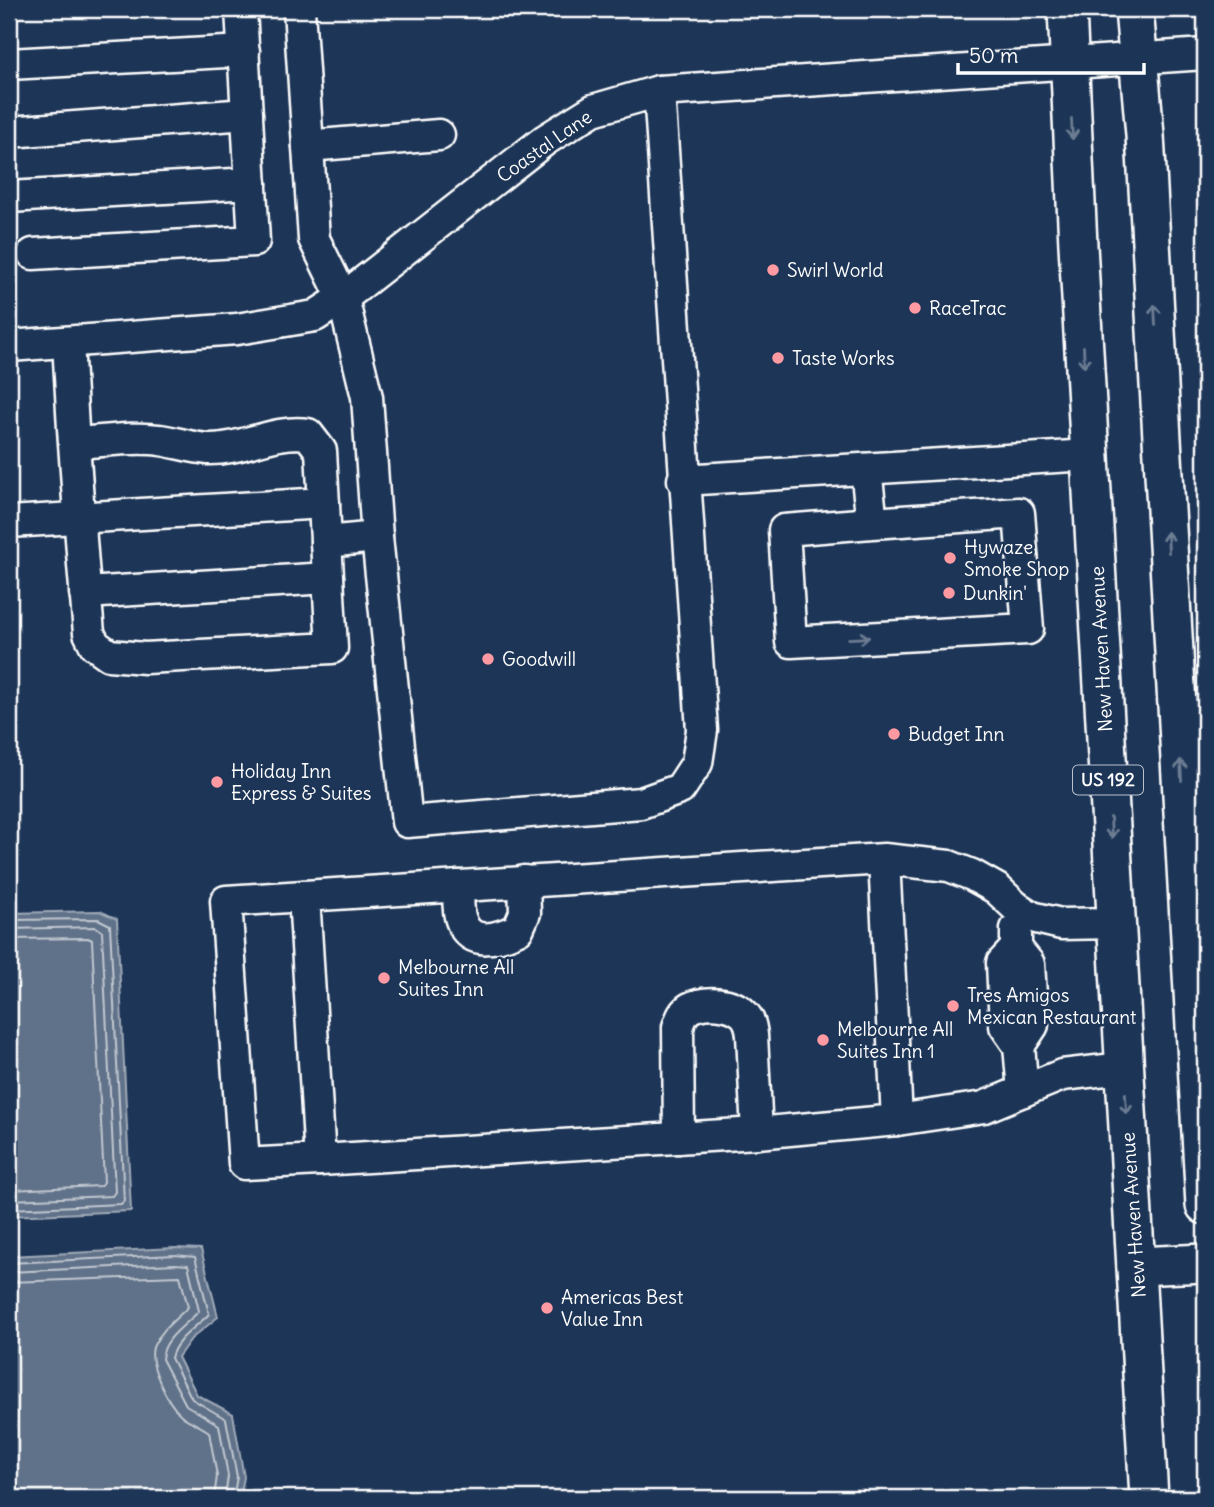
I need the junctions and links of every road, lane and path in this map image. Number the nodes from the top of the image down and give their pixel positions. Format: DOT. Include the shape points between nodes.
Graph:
graph roads {
  1 [pos="242,9"];
  2 [pos="299,9"];
  3 [pos="1067,9"];
  4 [pos="1134,9"];
  5 [pos="244,51"];
  6 [pos="1205,54"];
  7 [pos="1138,58"];
  8 [pos="1069,61"];
  9 [pos="9,64"];
  10 [pos="659,91"];
  11 [pos="247,114"];
  12 [pos="9,132"];
  13 [pos="439,135"];
  14 [pos="308,146"];
  15 [pos="251,183"];
  16 [pos="9,197"];
  17 [pos="33,254"];
  18 [pos="343,298"];
  19 [pos="9,332"];
  20 [pos="68,342"];
  21 [pos="9,346"];
  22 [pos="74,443"];
  23 [pos="1089,455"];
  24 [pos="866,469"];
  25 [pos="683,480"];
  26 [pos="324,503"];
  27 [pos="79,517"];
  28 [pos="9,522"];
  29 [pos="872,523"];
  30 [pos="377,537"];
  31 [pos="326,542"];
  32 [pos="328,578"];
  33 [pos="85,593"];
  34 [pos="884,859"];
  35 [pos="524,881"];
  36 [pos="458,886"];
  37 [pos="304,896"];
  38 [pos="1015,906"];
  39 [pos="1197,906"];
  40 [pos="1116,923"];
  41 [pos="1199,994"];
  42 [pos="1123,1068"];
  43 [pos="1023,1091"];
  44 [pos="897,1120"];
  45 [pos="757,1133"];
  46 [pos="679,1138"];
  47 [pos="320,1160"];
  48 [pos="1205,1205"];
  49 [pos="1205,1263"];
  50 [pos="1136,1266"];
  51 [pos="1149,1498"];
  1 -- 5 [label="street"];
  2 -- 14 [label="street"];
  3 -- 8 [label="main road, New Haven Avenue / US 192"];
  4 -- 7 [label="main road"];
  5 -- 9 [label="street"];
  5 -- 11 [label="street"];
  6 -- 7 [label="street, Coastal Lane"];
  7 -- 8 [label="street, Coastal Lane"];
  39 -- 7 [label="main road, one-way"];
  8 -- 10 [label="street, Coastal Lane"];
  8 -- 23 [label="main road, New Haven Avenue / US 192, one-way"];
  10 -- 18 [label="street, Coastal Lane" via="593,110 545,140"];
  10 -- 25 [label="street"];
  11 -- 12 [label="street"];
  11 -- 15 [label="street"];
  13 -- 14 [label="street"];
  14 -- 18 [label="street" via="314,239"];
  15 -- 16 [label="street"];
  15 -- 17 [label="street" via="254,241"];
  18 -- 20 [label="street, Coastal Lane" via="315,316 237,329"];
  18 -- 30 [label="street" via="367,397"];
  19 -- 21 [label="street"];
  20 -- 21 [label="street, Coastal Lane"];
  20 -- 22 [label="street"];
  22 -- 26 [label="street" via="157,439 208,449 242,445 266,436 308,434 321,451"];
  22 -- 27 [label="street"];
  23 -- 24 [label="street"];
  23 -- 40 [label="main road, New Haven Avenue / US 192, one-way"];
  24 -- 25 [label="street"];
  24 -- 29 [label="street"];
  25 -- 30 [label="street" via="702,730 697,763 680,789 641,803 407,822"];
  26 -- 27 [label="street"];
  26 -- 31 [label="street"];
  27 -- 28 [label="street"];
  27 -- 33 [label="street"];
  29 -- 29 [label="street, one-way" via="784,530 791,642 1028,629 1019,513"];
  30 -- 31 [label="street"];
  31 -- 32 [label="street"];
  32 -- 33 [label="street"];
  32 -- 33 [label="street" via="332,648 145,658 109,655 94,645 89,633"];
  34 -- 35 [label="street"];
  34 -- 38 [label="street" via="949,866 972,874"];
  34 -- 44 [label="street"];
  35 -- 36 [label="street"];
  35 -- 36 [label="street" via="525,913 518,929 498,938 480,938 468,931 460,920"];
  36 -- 37 [label="street"];
  37 -- 47 [label="street"];
  37 -- 47 [label="street" via="226,901 244,1164"];
  38 -- 40 [label="street" via="1032,917 1061,924"];
  38 -- 43 [label="street" via="1016,948 1030,964 1033,1026 1019,1046"];
  39 -- 41 [label="main road"];
  40 -- 42 [label="main road, New Haven Avenue / US 192"];
  41 -- 48 [label="main road"];
  42 -- 43 [label="street" via="1062,1075"];
  42 -- 50 [label="main road, New Haven Avenue / US 192, one-way"];
  43 -- 44 [label="street" via="984,1107"];
  44 -- 45 [label="street"];
  45 -- 46 [label="street"];
  45 -- 46 [label="street" via="750,1022 734,1007 703,1004 688,1009 678,1027"];
  46 -- 47 [label="street"];
  49 -- 50 [label="main road"];
  50 -- 51 [label="main road, New Haven Avenue / US 192"];
}
